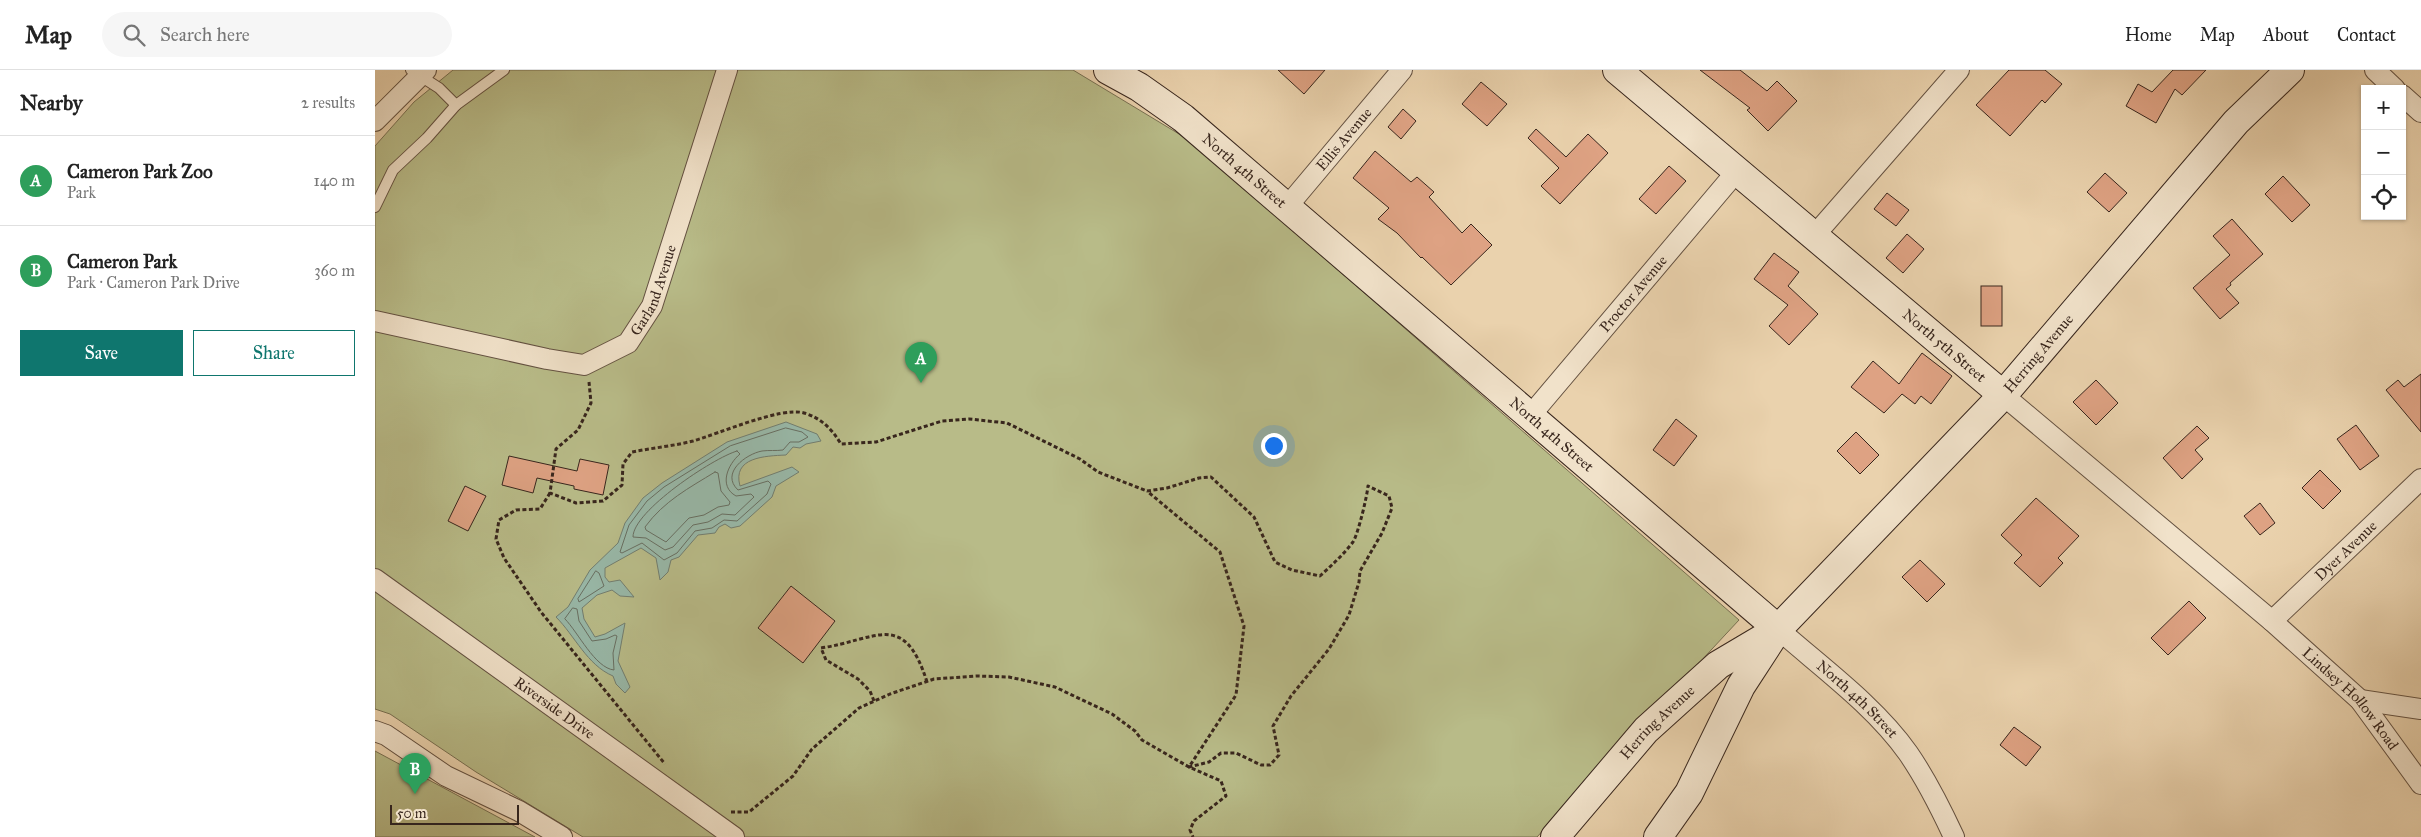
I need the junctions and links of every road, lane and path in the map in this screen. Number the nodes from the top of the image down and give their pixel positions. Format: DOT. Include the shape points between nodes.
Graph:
graph roads {
  1 [pos="504,70"];
  2 [pos="727,70"];
  3 [pos="1109,70"];
  4 [pos="1402,70"];
  5 [pos="1617,70"];
  6 [pos="1959,70"];
  7 [pos="2290,70"];
  8 [pos="2375,70"];
  9 [pos="419,72"];
  10 [pos="2391,85"];
  11 [pos="2406,99"];
  12 [pos="456,105"];
  13 [pos="2421,112"];
  14 [pos="375,121"];
  15 [pos="1737,171"];
  16 [pos="375,207"];
  17 [pos="1286,208"];
  18 [pos="1814,236"];
  19 [pos="375,321"];
  20 [pos="589,381"];
  21 [pos="2003,395"];
  22 [pos="1530,416"];
  23 [pos="2421,479"];
  24 [pos="1147,491"];
  25 [pos="550,493"];
  26 [pos="375,579"];
  27 [pos="2272,621"];
  28 [pos="1778,629"];
  29 [pos="927,682"];
  30 [pos="2360,700"];
  31 [pos="874,701"];
  32 [pos="2421,709"];
  33 [pos="375,731"];
  34 [pos="667,766"];
  35 [pos="1189,767"];
  36 [pos="2421,784"];
  37 [pos="721,811"];
  38 [pos="562,837"];
  39 [pos="734,837"];
  40 [pos="1193,837"];
  41 [pos="1555,837"];
  42 [pos="1658,837"];
  43 [pos="1954,837"];
  1 -- 12 [label="lane"];
  2 -- 19 [label="street, Garland Avenue" via="652,306 628,343 584,365"];
  3 -- 17 [label="main road, North 4th Street" via="1183,118"];
  4 -- 17 [label="street, Ellis Avenue"];
  5 -- 15 [label="main road, North 5th Street"];
  6 -- 18 [label="street"];
  7 -- 21 [label="main road, Herring Avenue" via="2236,122"];
  8 -- 10 [label="street"];
  9 -- 12 [label="lane"];
  9 -- 14 [label="street"];
  11 -- 13 [label="street"];
  12 -- 16 [label="lane" via="393,170"];
  15 -- 18 [label="main road, North 5th Street"];
  15 -- 22 [label="street, Proctor Avenue"];
  17 -- 22 [label="main road, North 4th Street"];
  18 -- 21 [label="main road, North 5th Street"];
  20 -- 25 [label="path" via="591,402 578,430 556,449"];
  21 -- 27 [label="street, North 5th Street"];
  21 -- 28 [label="main road, Herring Avenue"];
  22 -- 28 [label="main road, North 4th Street"];
  23 -- 27 [label="street, Dyer Avenue"];
  24 -- 25 [label="path" via="1098,472 1080,459 1007,423 969,419 942,421 876,442 841,444 832,429 802,412 759,417 745,425 694,440 632,452 623,464 621,485 603,501 576,503"];
  24 -- 35 [label="path" via="1219,552 1243,626 1236,695"];
  24 -- 35 [label="path" via="1211,477 1254,517 1275,562 1292,570 1320,576 1354,540 1367,503 1368,486 1389,496 1392,508 1360,572 1349,615 1329,649 1291,696 1273,726 1279,755 1270,766 1236,753 1221,753 1209,762"];
  25 -- 34 [label="path" via="540,510 516,510 499,520 496,539 504,558 541,612"];
  26 -- 39 [label="street, Riverside Drive"];
  27 -- 30 [label="street, Lindsey Hollow Road"];
  28 -- 41 [label="main road, Herring Avenue" via="1718,665 1646,730"];
  28 -- 42 [label="main road, Herring Avenue" via="1741,686 1689,793"];
  28 -- 43 [label="street, North 4th Street" via="1866,706 1907,752"];
  29 -- 31 [label="path"];
  29 -- 31 [label="path" via="919,658 906,641 885,634 863,636 851,643 821,648 826,660 858,678"];
  29 -- 35 [label="path" via="977,676 1009,677 1055,687 1113,714 1142,740"];
  30 -- 32 [label="street"];
  30 -- 36 [label="street, Lindsey Hollow Road"];
  31 -- 37 [label="path" via="859,708 813,749 793,776 749,812"];
  33 -- 38 [label="street" via="447,776 519,811"];
  35 -- 40 [label="path" via="1221,781 1226,796 1194,821 1190,830"];
}
